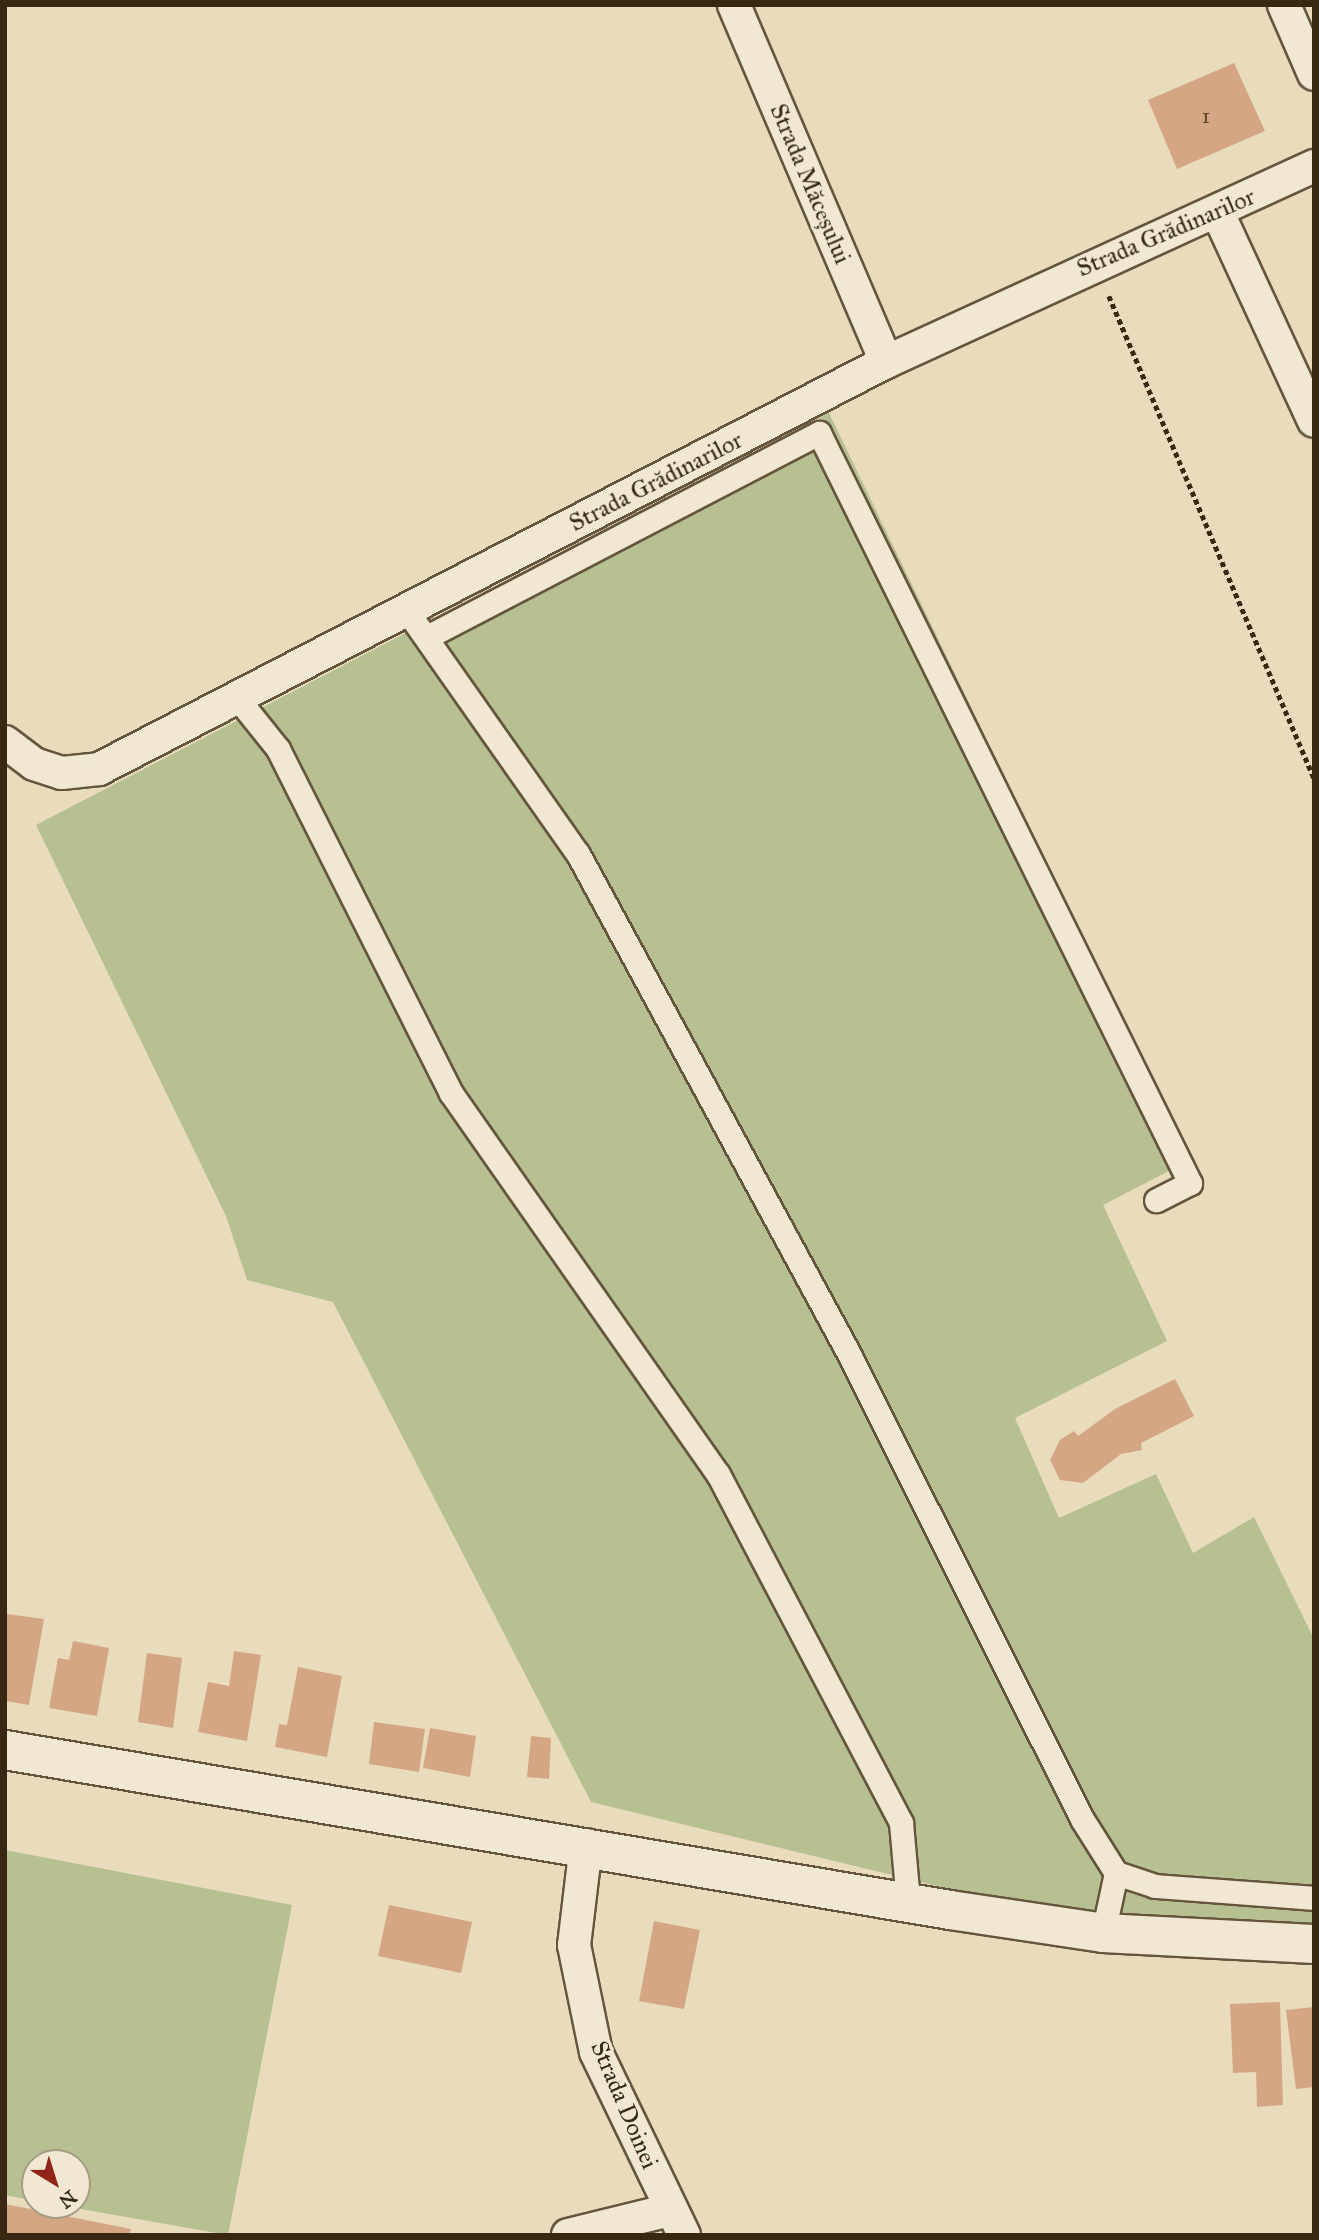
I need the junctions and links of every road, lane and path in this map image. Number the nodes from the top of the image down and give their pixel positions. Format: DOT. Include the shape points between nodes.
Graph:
graph roads {
  1 [pos="734,5"];
  2 [pos="1284,5"];
  3 [pos="1314,74"];
  4 [pos="1314,166"];
  5 [pos="1217,211"];
  6 [pos="1094,262"];
  7 [pos="887,362"];
  8 [pos="1314,421"];
  9 [pos="407,611"];
  10 [pos="427,637"];
  11 [pos="237,699"];
  12 [pos="5,742"];
  13 [pos="1314,778"];
  14 [pos="1156,1200"];
  15 [pos="5,1751"];
  16 [pos="586,1844"];
  17 [pos="1116,1873"];
  18 [pos="1314,1898"];
  19 [pos="908,1902"];
  20 [pos="1103,1933"];
  21 [pos="1314,1944"];
  22 [pos="677,2222"];
  23 [pos="568,2235"];
  1 -- 7 [label="street, Strada Măceșului"];
  2 -- 3 [label="street"];
  4 -- 5 [label="street, Strada Grădinarilor"];
  5 -- 6 [label="street, Strada Grădinarilor"];
  5 -- 8 [label="street"];
  6 -- 7 [label="street, Strada Grădinarilor"];
  6 -- 13 [label="path"];
  7 -- 9 [label="street, Strada Grădinarilor"];
  9 -- 10 [label="street"];
  9 -- 11 [label="street, Strada Grădinarilor"];
  10 -- 14 [label="street" via="819,433 1190,1183"];
  10 -- 17 [label="street" via="578,854 849,1354 1082,1819"];
  11 -- 12 [label="street, Strada Grădinarilor" via="99,769 62,772 34,764"];
  11 -- 19 [label="street" via="278,749 451,1093 718,1474 901,1823"];
  15 -- 16 [label="main road"];
  16 -- 19 [label="main road"];
  16 -- 22 [label="street, Strada Doinei" via="574,1945 596,2052"];
  17 -- 18 [label="street" via="1155,1886"];
  17 -- 20 [label="street"];
  19 -- 20 [label="main road"];
  20 -- 21 [label="main road"];
  22 -- 23 [label="street"];
}
